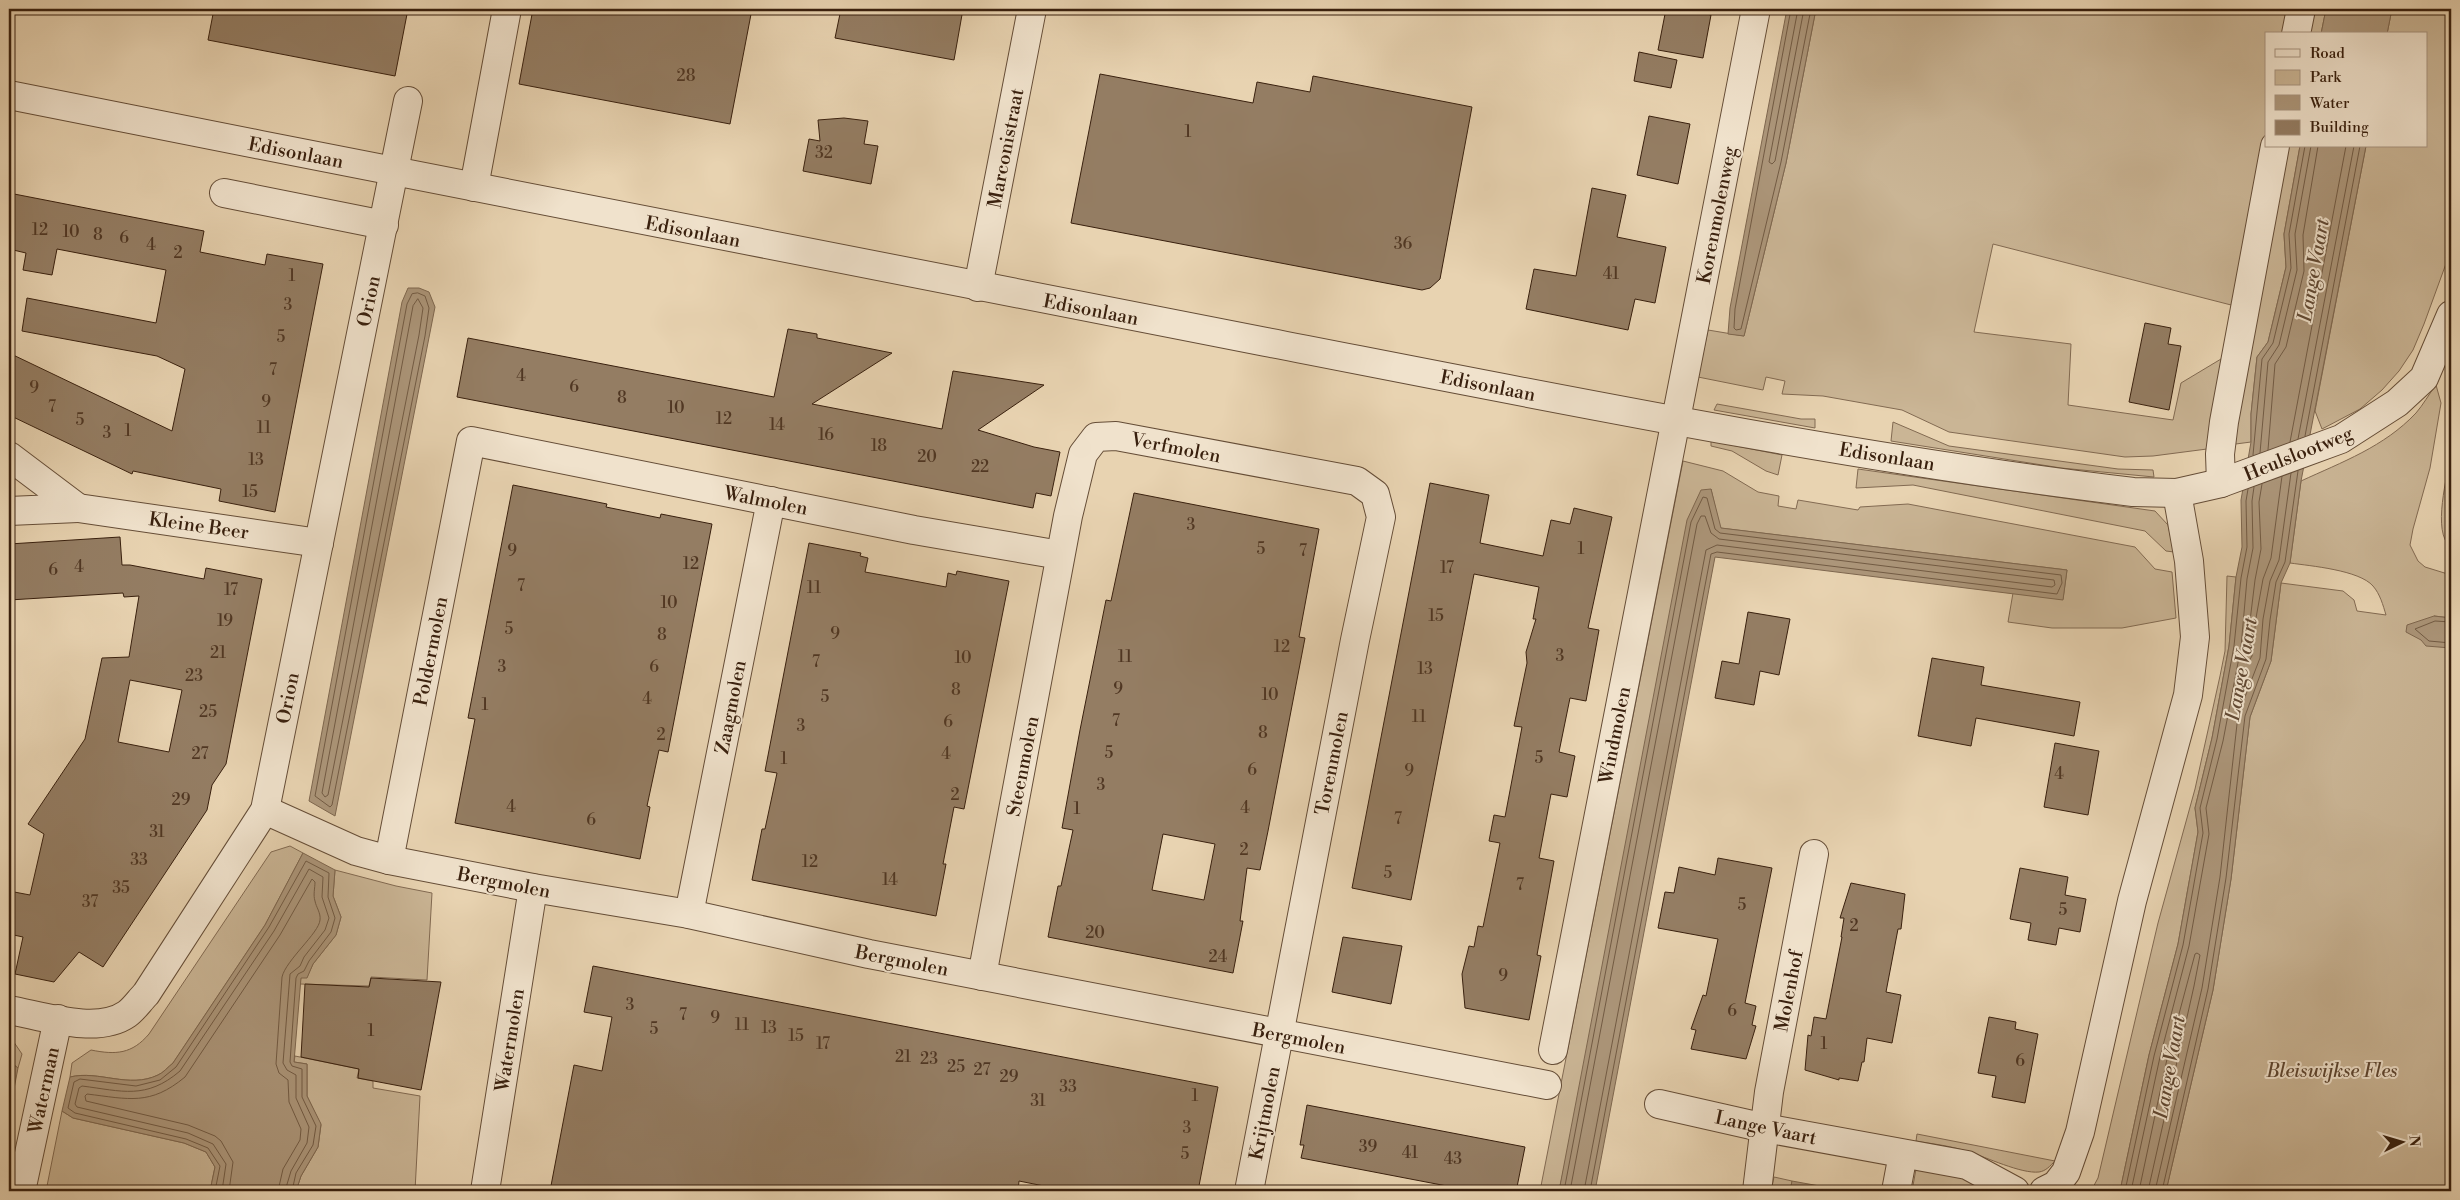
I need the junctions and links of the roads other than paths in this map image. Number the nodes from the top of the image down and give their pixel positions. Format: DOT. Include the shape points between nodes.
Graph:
graph roads {
  1 [pos="507,9"];
  2 [pos="1032,9"];
  3 [pos="1756,9"];
  4 [pos="2301,9"];
  5 [pos="2296,32"];
  6 [pos="9,95"];
  7 [pos="408,101"];
  8 [pos="2275,148"];
  9 [pos="394,172"];
  10 [pos="474,187"];
  11 [pos="224,193"];
  12 [pos="384,225"];
  13 [pos="978,287"];
  14 [pos="2451,314"];
  15 [pos="1676,421"];
  16 [pos="471,441"];
  17 [pos="9,456"];
  18 [pos="2221,483"];
  19 [pos="2177,493"];
  20 [pos="1375,494"];
  21 [pos="771,501"];
  22 [pos="78,508"];
  23 [pos="9,511"];
  24 [pos="319,543"];
  25 [pos="1060,555"];
  26 [pos="265,810"];
  27 [pos="1814,854"];
  28 [pos="389,860"];
  29 [pos="533,888"];
  30 [pos="689,914"];
  31 [pos="982,976"];
  32 [pos="9,1010"];
  33 [pos="58,1019"];
  34 [pos="1279,1034"];
  35 [pos="1553,1050"];
  36 [pos="1547,1085"];
  37 [pos="1659,1104"];
  38 [pos="1765,1128"];
  39 [pos="1903,1154"];
  40 [pos="21,1191"];
  41 [pos="485,1191"];
  42 [pos="1249,1191"];
  43 [pos="1757,1191"];
  44 [pos="1896,1191"];
  45 [pos="2015,1191"];
  46 [pos="2044,1191"];
  1 -- 10 [label="street"];
  2 -- 13 [label="street, Marconistraat"];
  3 -- 15 [label="street, Korenmolenweg"];
  4 -- 5 [label="street"];
  6 -- 9 [label="street, Edisonlaan"];
  7 -- 9 [label="street, Orion"];
  8 -- 18 [label="street" via="2224,422"];
  9 -- 10 [label="street, Edisonlaan"];
  9 -- 12 [label="street, Orion"];
  10 -- 13 [label="street, Edisonlaan"];
  11 -- 12 [label="street"];
  12 -- 24 [label="street, Orion"];
  13 -- 15 [label="street, Edisonlaan"];
  14 -- 18 [label="street, Heulslootweg" via="2424,378 2398,403 2341,440"];
  15 -- 19 [label="street, Edisonlaan" via="2071,485"];
  15 -- 35 [label="street, Windmolen"];
  16 -- 21 [label="street, Walmolen"];
  16 -- 28 [label="street, Poldermolen"];
  17 -- 22 [label="street, Kleine Beer"];
  18 -- 19 [label="street, Heulslootweg"];
  19 -- 46 [label="street" via="2189,561 2195,637 2188,695 2132,901 2080,1132 2066,1172 2056,1185"];
  20 -- 25 [label="street, Verfmolen" via="1358,481 1116,436 1096,437 1083,454"];
  20 -- 34 [label="street, Torenmolen" via="1381,517"];
  21 -- 25 [label="street, Walmolen"];
  21 -- 30 [label="street, Zaagmolen"];
  22 -- 23 [label="street, Kleine Beer"];
  22 -- 24 [label="street, Kleine Beer"];
  24 -- 26 [label="street, Orion"];
  25 -- 31 [label="street, Steenmolen"];
  26 -- 28 [label="street, Bergmolen" via="356,851"];
  26 -- 33 [label="street, Orion" via="146,994 128,1013 112,1022 92,1025"];
  27 -- 38 [label="street, Molenhof"];
  28 -- 29 [label="street, Bergmolen"];
  29 -- 30 [label="street, Bergmolen"];
  29 -- 41 [label="street, Watermolen"];
  30 -- 31 [label="street, Bergmolen"];
  31 -- 34 [label="street, Bergmolen"];
  32 -- 33 [label="street, Orion"];
  33 -- 40 [label="street, Waterman"];
  34 -- 36 [label="street, Bergmolen"];
  34 -- 42 [label="street, Krijtmolen"];
  37 -- 38 [label="street, Lange Vaart"];
  38 -- 39 [label="street, Lange Vaart"];
  38 -- 43 [label="street, Molenhof"];
  39 -- 44 [label="street"];
  39 -- 45 [label="street, Lange Vaart" via="1967,1165"];
}
